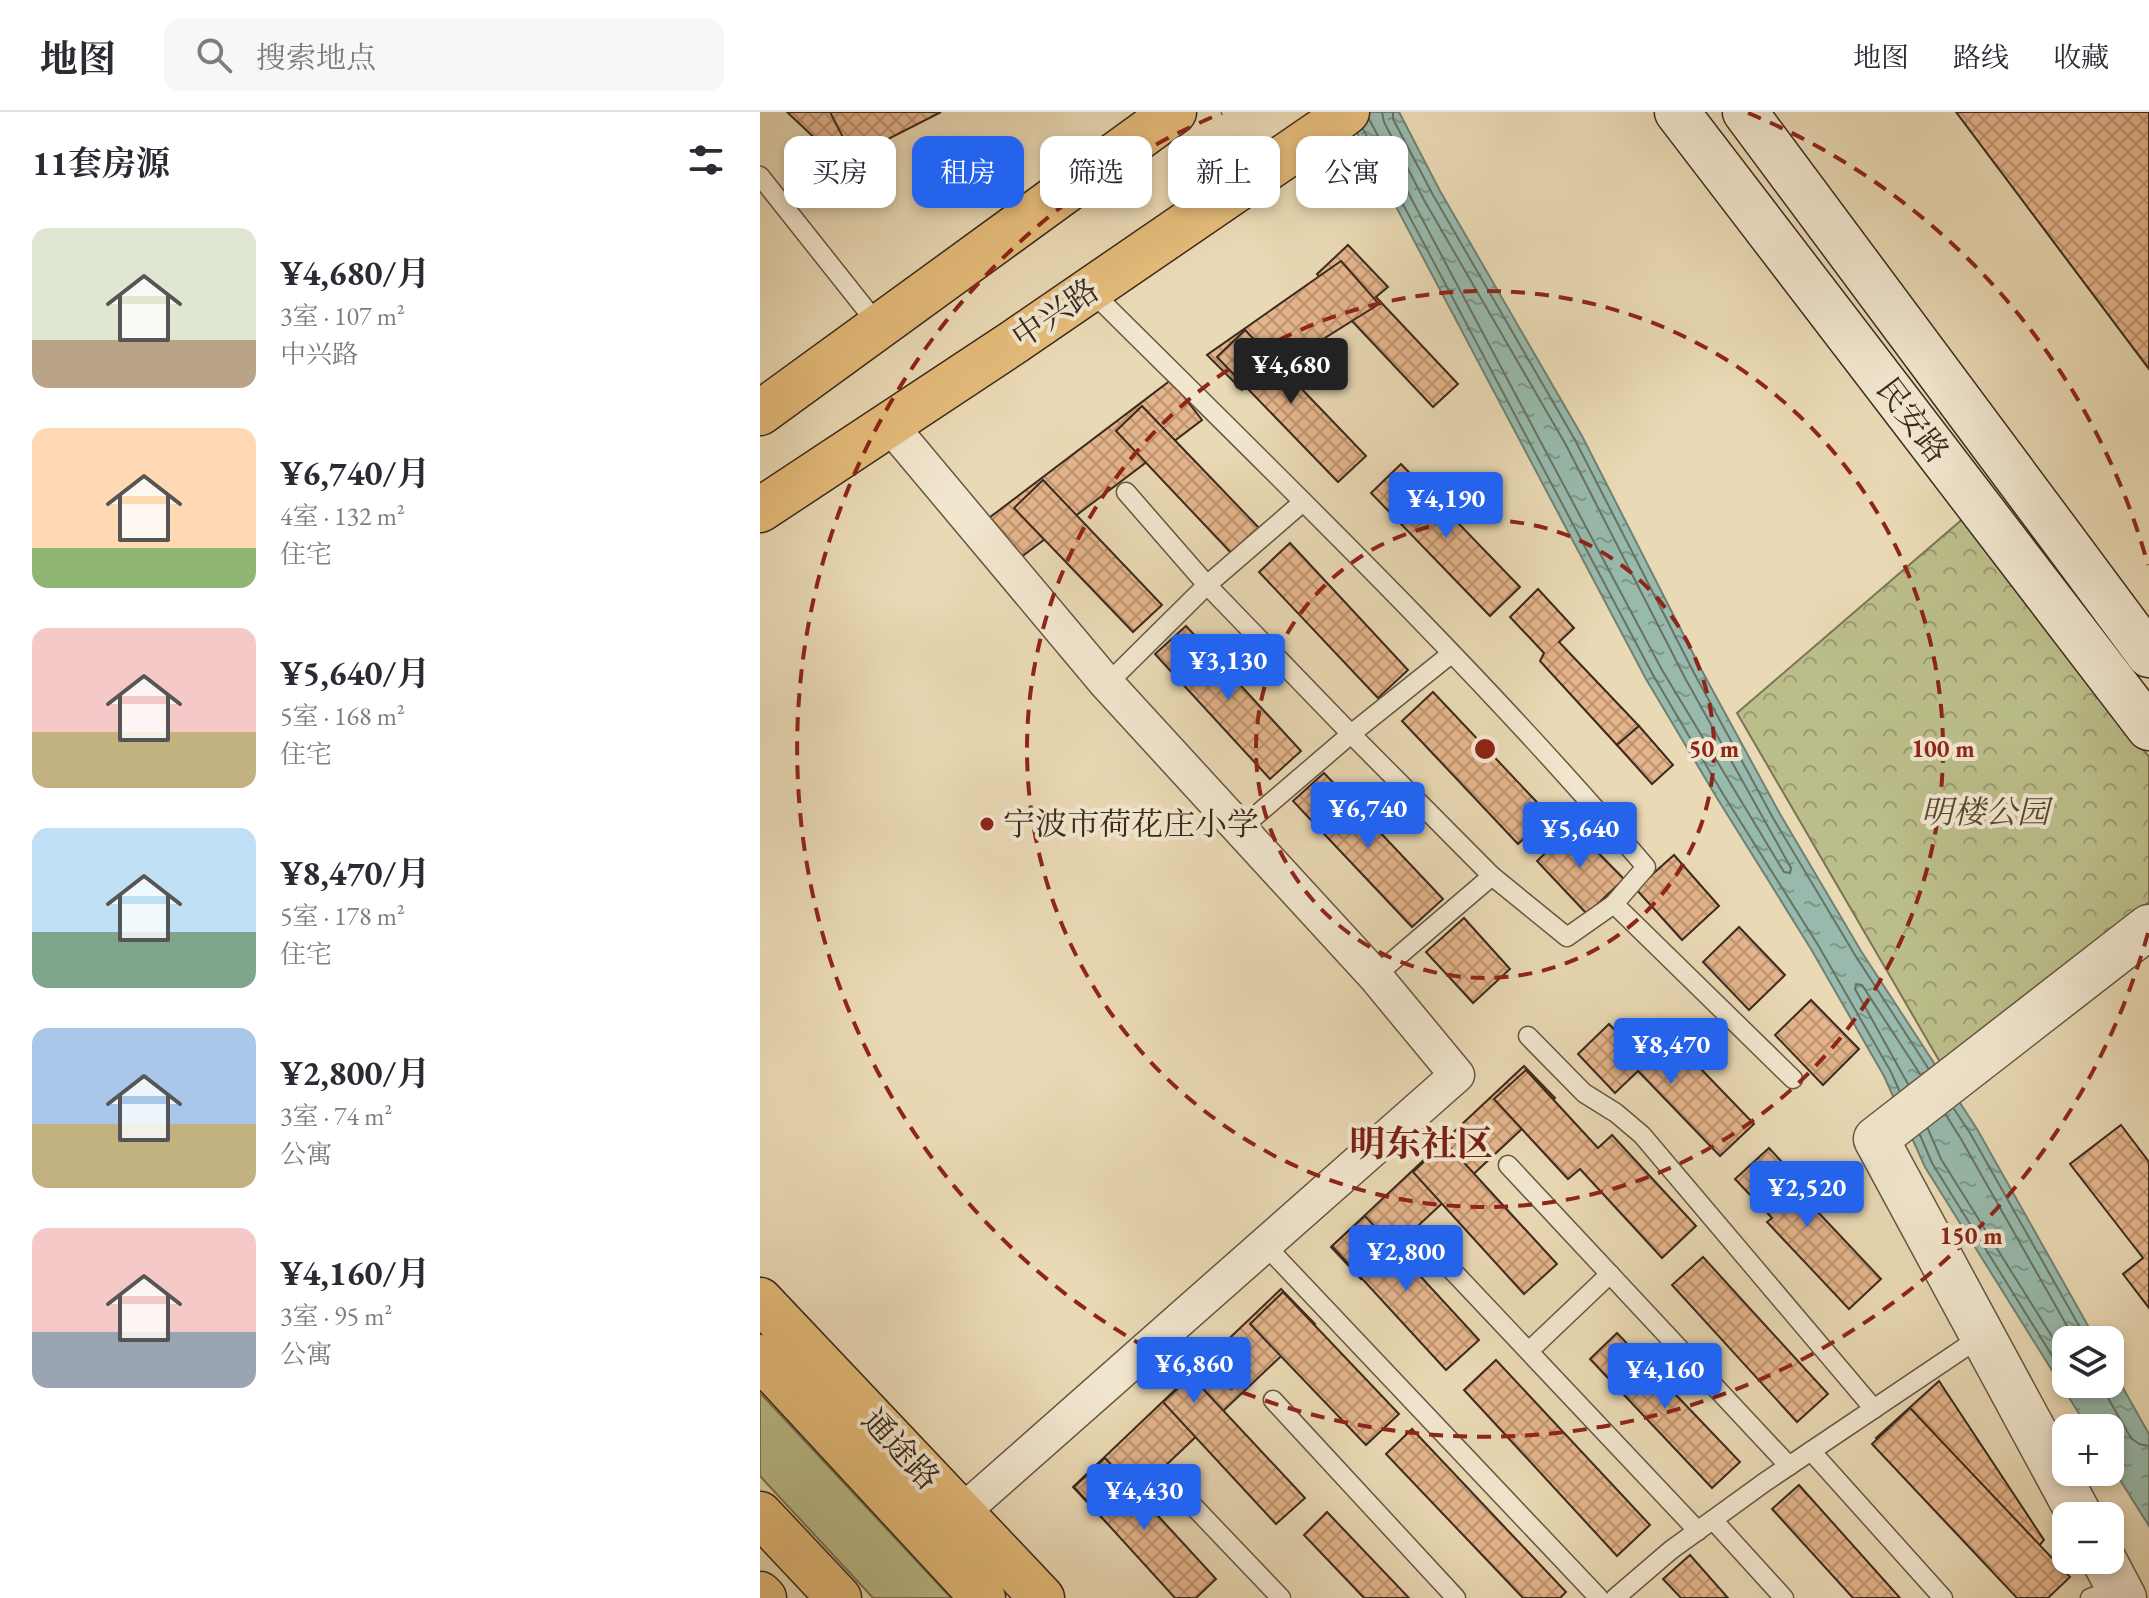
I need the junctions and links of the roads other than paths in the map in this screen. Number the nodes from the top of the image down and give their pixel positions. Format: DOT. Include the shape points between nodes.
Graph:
graph roads {
  1 [pos="1174,112"];
  2 [pos="1677,112"];
  3 [pos="1745,112"];
  4 [pos="1334,122"];
  5 [pos="760,176"];
  6 [pos="1090,290"];
  7 [pos="879,326"];
  8 [pos="760,413"];
  9 [pos="889,424"];
  10 [pos="1126,492"];
  11 [pos="1303,502"];
  12 [pos="760,510"];
  13 [pos="1207,585"];
  14 [pos="1451,654"];
  15 [pos="2149,655"];
  16 [pos="1107,684"];
  17 [pos="2149,728"];
  18 [pos="1351,734"];
  19 [pos="1240,829"];
  20 [pos="1492,876"];
  21 [pos="1614,904"];
  22 [pos="2149,927"];
  23 [pos="1375,976"];
  24 [pos="1528,1036"];
  25 [pos="1793,1079"];
  26 [pos="1508,1165"];
  27 [pos="1265,1245"];
  28 [pos="1430,1247"];
  29 [pos="1610,1274"];
  30 [pos="760,1300"];
  31 [pos="1982,1336"];
  32 [pos="1529,1351"];
  33 [pos="760,1357"];
  34 [pos="1273,1400"];
  35 [pos="1874,1409"];
  36 [pos="1811,1451"];
  37 [pos="1789,1466"];
  38 [pos="1177,1489"];
  39 [pos="2072,1502"];
  40 [pos="760,1514"];
  41 [pos="1705,1525"];
  42 [pos="946,1527"];
  43 [pos="1591,1596"];
  44 [pos="839,1598"];
  45 [pos="983,1598"];
  46 [pos="1042,1598"];
  47 [pos="1281,1598"];
  48 [pos="1456,1598"];
  49 [pos="1615,1598"];
  50 [pos="1784,1598"];
  51 [pos="1943,1598"];
  1 -- 7 [label="main road"];
  2 -- 17 [label="main road, 民安路"];
  3 -- 15 [label="main road, 民安路"];
  4 -- 6 [label="main road, 中兴路"];
  5 -- 7 [label="lane"];
  6 -- 9 [label="main road, 中兴路"];
  6 -- 11 [label="lane"];
  7 -- 8 [label="main road"];
  9 -- 12 [label="main road, 中兴路"];
  9 -- 16 [label="street"];
  10 -- 13 [label="lane"];
  11 -- 13 [label="lane"];
  11 -- 14 [label="lane"];
  13 -- 16 [label="lane"];
  13 -- 18 [label="lane"];
  14 -- 18 [label="lane"];
  14 -- 21 [label="lane" via="1646,867"];
  16 -- 19 [label="street"];
  18 -- 19 [label="lane"];
  18 -- 20 [label="lane"];
  19 -- 23 [label="street"];
  20 -- 21 [label="lane" via="1567,937"];
  20 -- 23 [label="lane"];
  21 -- 25 [label="lane"];
  22 -- 31 [label="main road" via="1876,1139"];
  23 -- 27 [label="street" via="1457,1075"];
  24 -- 35 [label="lane" via="1584,1093 1642,1135"];
  26 -- 29 [label="lane"];
  27 -- 42 [label="street"];
  27 -- 43 [label="lane"];
  28 -- 32 [label="lane"];
  29 -- 32 [label="lane"];
  29 -- 37 [label="lane"];
  30 -- 42 [label="main road, 通途路"];
  31 -- 35 [label="lane"];
  31 -- 39 [label="main road"];
  32 -- 41 [label="lane"];
  33 -- 42 [label="main road, 通途路"];
  34 -- 48 [label="lane"];
  35 -- 36 [label="lane"];
  36 -- 37 [label="lane"];
  36 -- 51 [label="lane"];
  37 -- 41 [label="lane"];
  38 -- 47 [label="lane"];
  40 -- 44 [label="main road"];
  41 -- 49 [label="lane"];
  41 -- 50 [label="lane"];
  42 -- 45 [label="main road, 通途路"];
  42 -- 46 [label="main road, 通途路"];
}
